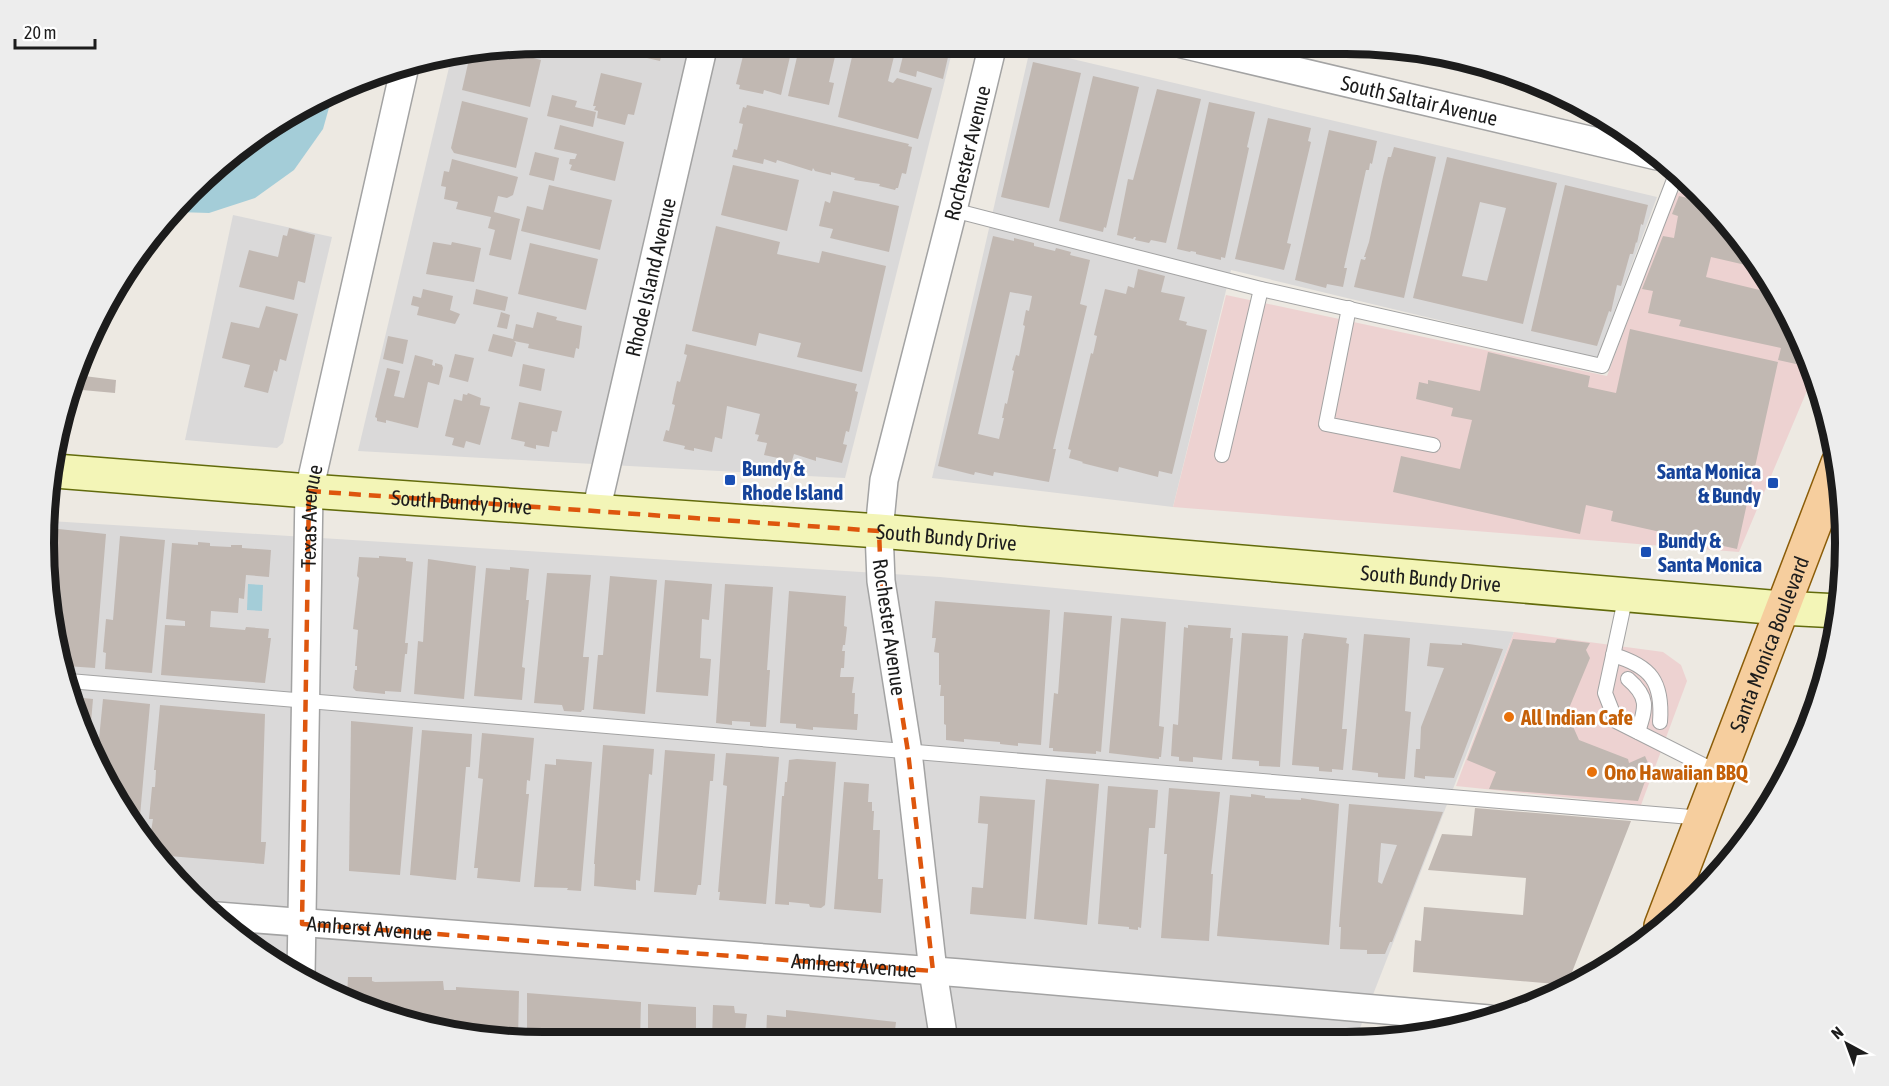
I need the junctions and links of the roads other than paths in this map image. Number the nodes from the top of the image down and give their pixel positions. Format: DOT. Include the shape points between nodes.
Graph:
graph roads {
  1 [pos="702,54"];
  2 [pos="991,54"];
  3 [pos="1224,54"];
  4 [pos="403,75"];
  5 [pos="1639,152"];
  6 [pos="1674,180"];
  7 [pos="953,210"];
  8 [pos="1261,289"];
  9 [pos="1349,308"];
  10 [pos="1433,445"];
  11 [pos="1222,455"];
  12 [pos="59,471"];
  13 [pos="1831,480"];
  14 [pos="309,491"];
  15 [pos="596,511"];
  16 [pos="879,531"];
  17 [pos="1626,595"];
  18 [pos="1781,608"];
  19 [pos="1830,611"];
  20 [pos="1613,655"];
  21 [pos="1628,679"];
  22 [pos="74,681"];
  23 [pos="306,702"];
  24 [pos="1660,722"];
  25 [pos="1638,732"];
  26 [pos="908,752"];
  27 [pos="1719,773"];
  28 [pos="1703,818"];
  29 [pos="1666,912"];
  30 [pos="228,917"];
  31 [pos="302,924"];
  32 [pos="301,968"];
  33 [pos="933,971"];
  34 [pos="1460,1018"];
  35 [pos="943,1032"];
  1 -- 15 [label="street, Rhode Island Avenue"];
  2 -- 7 [label="street, Rochester Avenue"];
  3 -- 5 [label="street, South Saltair Avenue"];
  4 -- 14 [label="street, Texas Avenue"];
  6 -- 9 [label="lane" via="1602,366"];
  7 -- 8 [label="lane"];
  7 -- 16 [label="street, Rochester Avenue" via="884,480"];
  8 -- 9 [label="lane"];
  8 -- 11 [label="lane"];
  9 -- 10 [label="lane" via="1326,424"];
  12 -- 14 [label="main road, South Bundy Drive"];
  13 -- 18 [label="main road, Santa Monica Boulevard"];
  14 -- 15 [label="main road, South Bundy Drive"];
  14 -- 23 [label="street, Texas Avenue"];
  15 -- 16 [label="main road, South Bundy Drive"];
  16 -- 17 [label="main road, South Bundy Drive"];
  16 -- 26 [label="street, Rochester Avenue" via="881,581"];
  17 -- 18 [label="main road, South Bundy Drive"];
  17 -- 20 [label="lane"];
  18 -- 19 [label="main road, South Bundy Drive"];
  18 -- 27 [label="main road, Santa Monica Boulevard"];
  20 -- 24 [label="lane" via="1634,661 1656,684 1662,700"];
  20 -- 25 [label="lane" via="1605,693 1616,721"];
  21 -- 25 [label="lane" via="1643,697 1645,710"];
  22 -- 23 [label="lane"];
  23 -- 26 [label="lane"];
  23 -- 31 [label="street, Texas Avenue"];
  25 -- 27 [label="lane"];
  26 -- 28 [label="lane"];
  26 -- 33 [label="street, Rochester Avenue"];
  27 -- 28 [label="main road, Santa Monica Boulevard"];
  28 -- 29 [label="main road, Santa Monica Boulevard"];
  30 -- 31 [label="street, Amherst Avenue"];
  31 -- 32 [label="street, Texas Avenue"];
  31 -- 33 [label="street, Amherst Avenue"];
  33 -- 34 [label="street, Amherst Avenue"];
  33 -- 35 [label="street, Rochester Avenue"];
}
